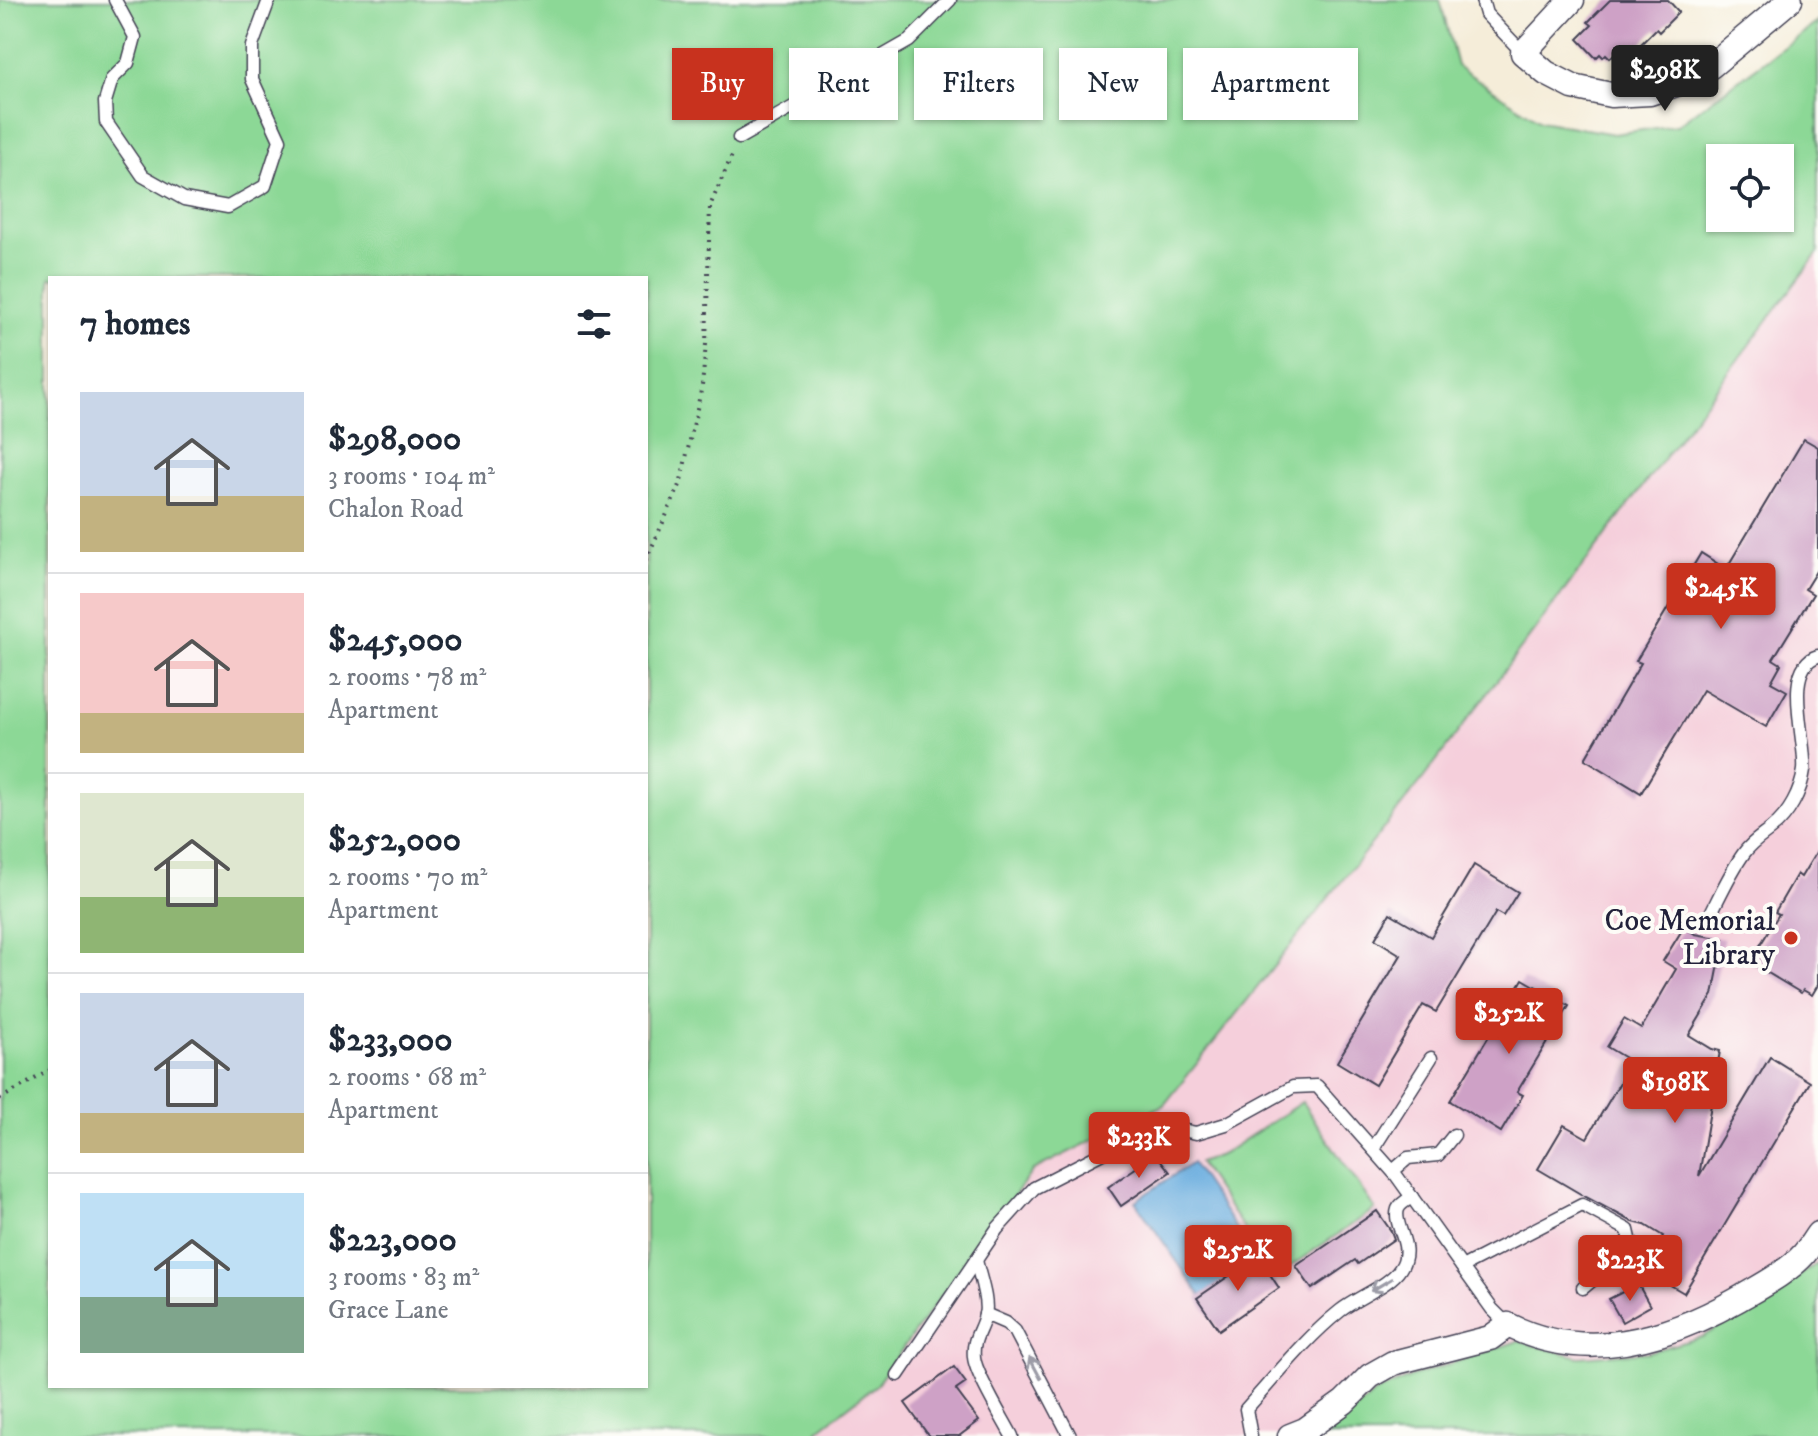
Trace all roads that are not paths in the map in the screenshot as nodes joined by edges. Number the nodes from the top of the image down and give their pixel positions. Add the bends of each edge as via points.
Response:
1 (115, 0) edge
2 (269, 0) edge
3 (950, 0) edge
4 (1482, 0) edge
5 (1572, 0) edge
6 (1790, 0) edge
7 (1523, 53) junction
8 (739, 138) road end
9 (1818, 656) edge
10 (1711, 913) dead end
11 (1431, 1058) dead end
12 (1454, 1135) dead end
13 (1373, 1149) junction
14 (1393, 1171) junction
15 (1412, 1197) junction
16 (1818, 1234) edge
17 (976, 1260) junction
18 (1462, 1267) junction
19 (1583, 1288) dead end
20 (985, 1314) junction
21 (1508, 1325) junction
22 (898, 1375) dead end
23 (1012, 1436) edge
24 (1070, 1436) edge
25 (1251, 1436) edge
26 (1290, 1436) edge

1 - 2 lane via 135,37 128,63 112,79 106,122 143,176 184,199 228,207 265,186 280,140 252,79 252,46
3 - 8 lane via 909,41
4 - 7 lane via 1486,14
5 - 7 street
6 - 7 street via 1711,66 1650,93 1611,95 1573,87
9 - 10 lane via 1799,675 1804,747 1799,791 1773,828 1742,855
11 - 13 lane
12 - 14 lane via 1438,1155 1408,1158
13 - 14 lane
13 - 17 lane via 1317,1086 1293,1087 1211,1129 1196,1133 1151,1128 1034,1188
14 - 15 lane
15 - 18 lane
15 -> 25 lane via 1398,1214 1406,1243 1402,1266 1324,1325 1246,1409
16 - 21 street via 1803,1255 1769,1282 1669,1332 1584,1346 1550,1341
17 - 20 lane
17 - 22 lane
18 - 19 lane via 1582,1205 1628,1230 1631,1243
18 - 21 lane
20 - 23 lane via 976,1334 974,1361
24 -> 20 lane via 1015,1331
21 - 26 street via 1490,1338 1393,1363

